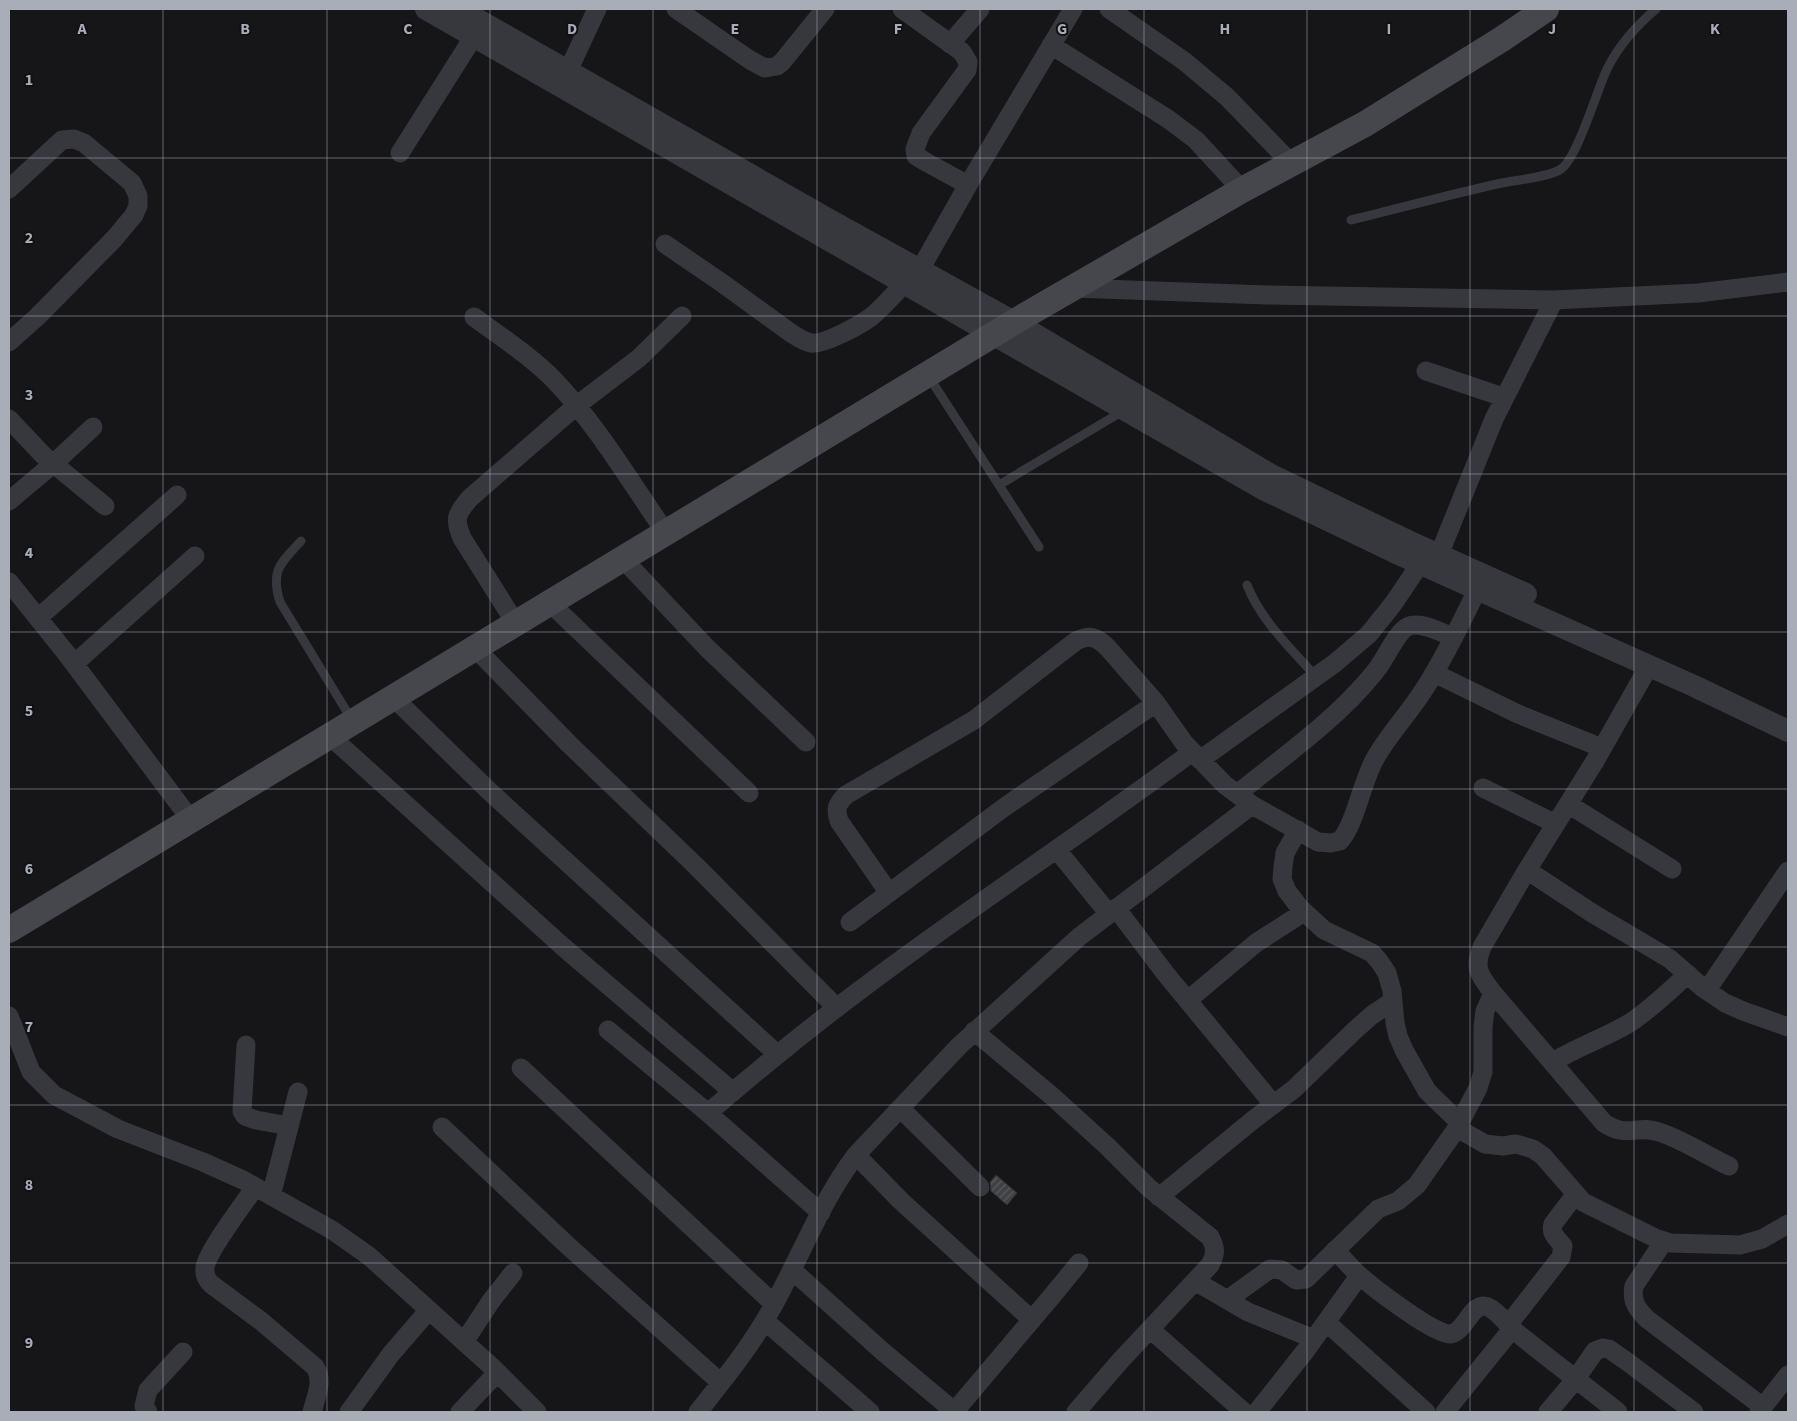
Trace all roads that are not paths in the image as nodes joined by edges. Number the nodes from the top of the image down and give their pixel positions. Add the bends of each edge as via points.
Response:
1 (426, 9) edge
2 (459, 9) edge
3 (597, 9) edge
4 (676, 9) edge
5 (825, 9) edge
6 (902, 9) edge
7 (980, 9) edge
8 (1073, 9) edge
9 (1109, 9) edge
10 (1546, 9) edge
11 (1656, 9) edge
12 (474, 36) junction
13 (950, 44) junction
14 (1051, 45) junction
15 (568, 71) junction
16 (400, 153) dead end
17 (1292, 164) junction
18 (968, 184) junction
19 (9, 189) edge
20 (1242, 190) junction
21 (1351, 220) dead end
22 (665, 244) dead end
23 (911, 281) junction
24 (1788, 282) edge
25 (1074, 288) junction
26 (1554, 300) junction
27 (474, 316) dead end
28 (682, 316) dead end
29 (1004, 329) junction
30 (9, 342) edge
31 (1426, 371) dead end
32 (928, 375) junction
33 (1503, 398) junction
34 (576, 406) junction
35 (1125, 410) junction
36 (9, 419) edge
37 (93, 427) dead end
38 (53, 464) junction
39 (999, 485) junction
40 (177, 495) dead end
41 (9, 501) edge
42 (105, 506) dead end
43 (666, 533) junction
44 (301, 541) dead end
45 (1039, 547) dead end
46 (195, 556) dead end
47 (623, 559) junction
48 (1429, 560) junction
49 (9, 582) edge
50 (1247, 584) dead end
51 (1477, 590) junction
52 (550, 604) junction
53 (38, 618) junction
54 (516, 624) junction
55 (1454, 638) junction
56 (476, 648) junction
57 (74, 664) junction
58 (1649, 666) junction
59 (1434, 673) junction
60 (1316, 677) junction
61 (394, 698) junction
62 (1156, 703) junction
63 (1788, 714) edge
64 (354, 722) junction
65 (1788, 731) edge
66 (330, 736) junction
67 (806, 742) dead end
68 (1602, 748) junction
69 (1196, 756) junction
70 (1483, 788) dead end
71 (749, 793) dead end
72 (1245, 799) junction
73 (1568, 804) junction
74 (191, 820) junction
75 (1556, 824) junction
76 (1298, 830) junction
77 (1057, 850) junction
78 (1672, 869) dead end
79 (1527, 870) junction
80 (1788, 871) edge
81 (889, 893) junction
82 (1112, 911) junction
83 (1304, 912) junction
84 (850, 922) dead end
85 (9, 930) edge
86 (1688, 974) junction
87 (1707, 990) junction
88 (1493, 993) junction
89 (1188, 1000) junction
90 (1393, 1001) junction
91 (836, 1008) junction
92 (9, 1016) edge
93 (1788, 1027) edge
94 (608, 1030) dead end
95 (974, 1031) junction
96 (246, 1045) dead end
97 (777, 1054) junction
98 (1553, 1062) junction
99 (521, 1068) dead end
100 (298, 1092) dead end
101 (733, 1092) junction
102 (1274, 1104) junction
103 (900, 1108) junction
104 (708, 1113) junction
105 (1458, 1125) junction
106 (289, 1126) junction
107 (442, 1127) dead end
108 (856, 1155) junction
109 (1729, 1166) dead end
110 (980, 1187) dead end
111 (263, 1191) junction
112 (1575, 1195) junction
113 (1159, 1197) junction
114 (821, 1213) junction
115 (1788, 1224) edge
116 (1664, 1241) junction
117 (1335, 1250) junction
118 (1079, 1263) dead end
119 (792, 1270) junction
120 (513, 1273) dead end
121 (1359, 1276) junction
122 (1195, 1282) junction
123 (1227, 1300) junction
124 (429, 1310) junction
125 (770, 1312) junction
126 (1032, 1320) junction
127 (1326, 1322) junction
128 (1510, 1327) junction
129 (1150, 1329) junction
130 (1314, 1339) junction
131 (464, 1342) junction
132 (183, 1352) dead end
133 (498, 1373) junction
134 (1788, 1375) edge
135 (1575, 1380) junction
136 (721, 1383) junction
137 (1761, 1410) edge
138 (148, 1412) edge
139 (312, 1412) edge
140 (349, 1412) edge
141 (460, 1412) edge
142 (537, 1412) edge
143 (698, 1412) edge
144 (870, 1412) edge
145 (955, 1412) edge
146 (1076, 1412) edge
147 (1244, 1412) edge
148 (1257, 1412) edge
149 (1426, 1412) edge
150 (1445, 1412) edge
151 (1548, 1412) edge
152 (1618, 1412) edge
153 (1694, 1412) edge

1 - 12 street
2 - 15 street
3 - 15 street
4 - 5 street via 765,68 782,62
6 - 13 street
7 - 13 street
8 - 14 street
9 - 17 street via 1184,60 1227,97
10 - 17 main road via 1365,124
11 - 21 lane via 1625,40 1609,65 1579,140 1561,169
12 - 16 street
12 - 23 street
13 - 18 street via 966,58 966,70 921,134 915,149 916,156
14 - 18 street
14 - 20 street via 1196,140
15 - 23 street
17 - 20 main road
18 - 23 street
19 - 30 street via 62,140 74,139 84,143 132,183 138,196 138,206 114,239
20 - 25 main road
22 - 23 street via 801,340 811,343 833,339 869,319
23 - 29 street
24 - 26 street via 1698,293
25 - 26 street
25 - 29 main road
26 - 33 street
27 - 34 street via 539,366
28 - 34 street via 638,358
29 - 32 main road
29 - 35 street
29 - 48 street
31 - 33 street
32 - 39 lane
32 - 43 main road
33 - 48 street
34 - 43 street
34 - 54 street via 470,498 457,515 462,538
35 - 39 lane
35 - 48 street via 1263,489
36 - 38 street
37 - 38 street
38 - 41 street
38 - 42 street
39 - 45 lane
40 - 53 street
43 - 47 main road
44 - 64 lane via 281,563 275,578 277,595
46 - 57 street
47 - 52 main road
47 - 67 street via 707,648
48 - 51 street
48 - 60 street via 1369,634
48 - 63 street
49 - 53 street
50 - 60 lane via 1264,616
51 - 55 street
51 - 58 street
52 - 54 main road
52 - 71 street
53 - 57 street
54 - 56 main road
55 - 59 street
55 - 72 street via 1420,625 1407,627 1362,689
56 - 61 main road
56 - 91 street
57 - 74 street
58 - 65 street
58 - 68 street
59 - 68 street via 1518,714
59 - 76 street via 1376,757 1340,841 1318,842
60 - 69 street
61 - 64 main road
61 - 97 street via 488,790
62 - 69 street
62 - 81 street via 1049,775
62 - 81 street via 1100,640 1085,637 974,720 846,795 838,803 838,821
64 - 66 main road
66 - 74 main road
66 - 101 street via 554,939
68 - 73 street
69 - 72 street via 1225,785
69 - 77 street
70 - 75 street
72 - 76 street
72 - 82 street
73 - 75 street
73 - 78 street
74 - 85 main road
75 - 79 street
76 - 83 street via 1285,853 1282,879
77 - 82 street
77 - 91 street
79 - 86 street via 1662,954
79 - 88 street via 1478,957 1478,971
80 - 87 street
81 - 84 street
82 - 89 street
82 - 95 street
83 - 89 street via 1256,943
83 - 90 street via 1324,930 1372,953 1387,972
86 - 87 street
86 - 98 street via 1628,1024
87 - 93 street via 1725,1003
88 - 98 street
88 - 105 street via 1485,1011 1483,1072
89 - 102 street
90 - 102 street via 1372,1015
90 - 105 street via 1398,1036 1414,1069 1427,1091
91 - 97 street
92 - 111 street via 31,1072 54,1095 118,1129 203,1162
94 - 104 street
95 - 103 street
95 - 113 street via 1060,1104
96 - 106 street via 242,1110 245,1116
97 - 101 street
98 - 109 street via 1604,1123 1614,1130 1658,1131
99 - 125 street
100 - 106 street
101 - 104 street
102 - 113 street
103 - 108 street
103 - 110 street
104 - 114 street
105 - 112 street via 1484,1144 1516,1144 1533,1149 1543,1156
105 - 117 street via 1417,1185 1398,1201 1378,1209
106 - 111 street
107 - 136 street
108 - 114 street via 841,1174
108 - 126 street
111 - 124 street via 332,1230 369,1256
111 - 139 street via 212,1250 205,1265 206,1279 315,1367 319,1373 319,1385
112 - 116 street via 1597,1210
112 - 128 street via 1552,1229 1563,1246 1562,1256
113 - 122 street via 1214,1244 1215,1256
114 - 119 street
115 - 116 street via 1762,1239 1740,1245
116 - 137 street via 1634,1286 1638,1309
117 - 121 street
117 - 123 street via 1306,1279 1296,1280 1282,1270 1270,1269
118 - 126 street
119 - 125 street
119 - 145 street
120 - 131 street
121 - 127 street
121 - 128 street via 1444,1334 1458,1331 1480,1306 1490,1308
122 - 123 street
122 - 129 street
123 - 130 street
124 - 131 street
124 - 140 street via 391,1354
125 - 136 street
125 - 144 street
126 - 145 street
127 - 130 street
127 - 149 street
128 - 135 street
128 - 150 street
129 - 146 street
129 - 147 street
130 - 148 street
131 - 133 street
132 - 138 street via 148,1390 144,1406
133 - 141 street
133 - 142 street
134 - 137 street
135 - 151 street
135 - 152 street
135 - 153 street via 1595,1351 1609,1349
136 - 143 street

